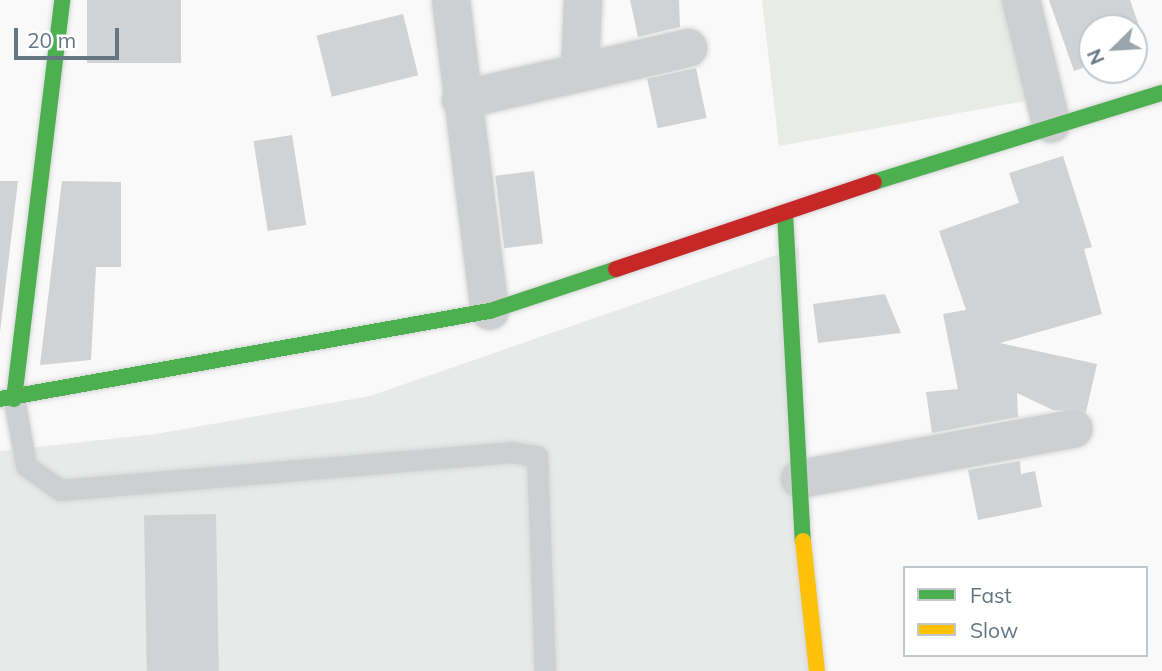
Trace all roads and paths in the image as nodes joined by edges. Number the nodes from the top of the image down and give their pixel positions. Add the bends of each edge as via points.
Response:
1 (62, 0) edge
2 (451, 0) edge
3 (583, 0) edge
4 (1021, 0) edge
5 (688, 48) dead end
6 (580, 69) junction
7 (1162, 93) edge
8 (461, 100) junction
9 (1051, 123) junction
10 (785, 213) junction
11 (490, 311) junction
12 (7, 399) edge
13 (1073, 429) dead end
14 (800, 478) junction
15 (545, 671) edge
16 (817, 671) edge

1 - 12 street
2 - 8 street
3 - 6 street
4 - 9 street
5 - 6 street
6 - 8 street
7 - 9 street
8 - 11 street
9 - 10 street
10 - 11 street
10 - 14 street
11 - 12 street
12 - 15 lane via 26,466 60,490 511,452 537,456
13 - 14 street
14 - 16 street

